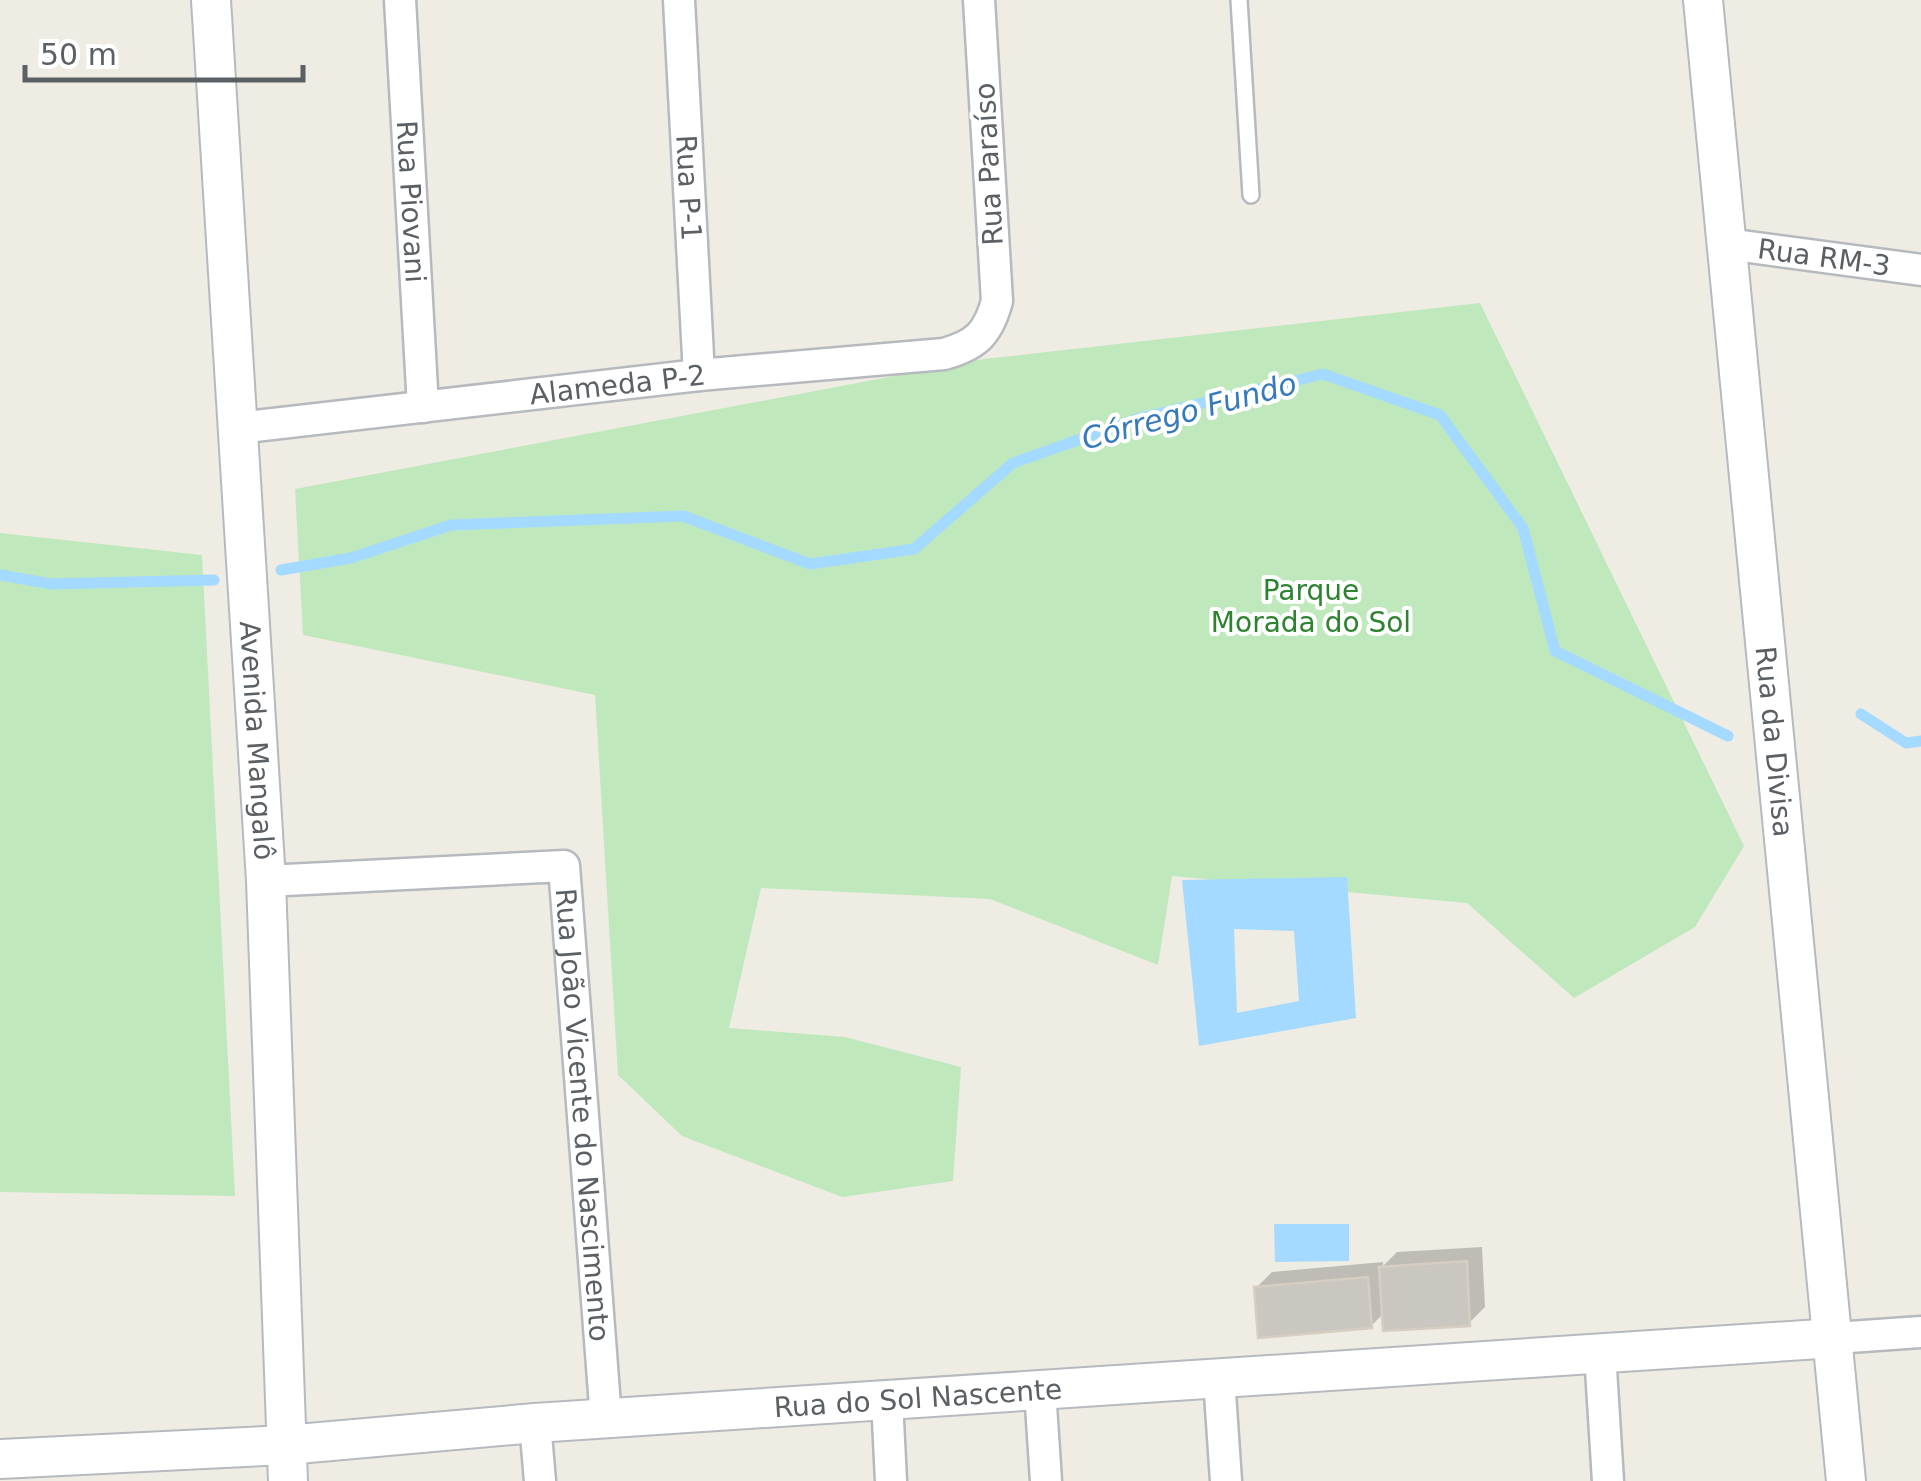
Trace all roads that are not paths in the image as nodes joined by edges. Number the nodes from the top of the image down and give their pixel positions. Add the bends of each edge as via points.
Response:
1 (212, 0) edge
2 (400, 0) edge
3 (680, 0) edge
4 (979, 0) edge
5 (1239, 0) edge
6 (1703, 0) edge
7 (1251, 195) dead end
8 (1727, 244) junction
9 (1921, 270) edge
10 (989, 328) joint
11 (699, 374) junction
12 (423, 406) junction
13 (238, 428) junction
14 (266, 881) junction
15 (1921, 1332) edge
16 (1835, 1338) junction
17 (1600, 1353) junction
18 (1220, 1378) junction
19 (1040, 1390) junction
20 (886, 1400) junction
21 (606, 1418) junction
22 (534, 1423) junction
23 (0, 1459) edge
24 (287, 1463) edge
25 (540, 1481) edge
26 (891, 1481) edge
27 (1046, 1481) edge
28 (1226, 1481) edge
29 (1608, 1481) edge
30 (1846, 1481) edge

1 - 13 street, Avenida Mangalô
2 - 12 street, Rua Piovani
3 - 11 street, Rua P-1
4 - 10 street, Rua Paraíso via 997,301
5 - 7 lane
6 - 8 street, Rua da Divisa
8 - 9 street, Rua RM-3
8 - 16 street, Rua da Divisa
10 - 11 street, Alameda P-2 via 970,346 944,354
11 - 12 street, Alameda P-2
12 - 13 street, Alameda P-2
13 - 14 street, Avenida Mangalô
14 - 21 street, Rua João Vicente do Nascimento via 564,866
14 - 24 street, Avenida Mangalô
15 - 16 street
16 - 17 street, Rua do Sol Nascente
16 - 30 street, Rua da Divisa
17 - 18 street, Rua do Sol Nascente
17 - 29 street
18 - 19 street, Rua do Sol Nascente
18 - 28 street
19 - 20 street, Rua do Sol Nascente
19 - 27 street
20 - 21 street, Rua do Sol Nascente
20 - 26 street
21 - 22 street, Rua do Sol Nascente
22 - 24 street, Rua do Sol Nascente
22 - 25 street
23 - 24 street, Rua do Sol Nascente

